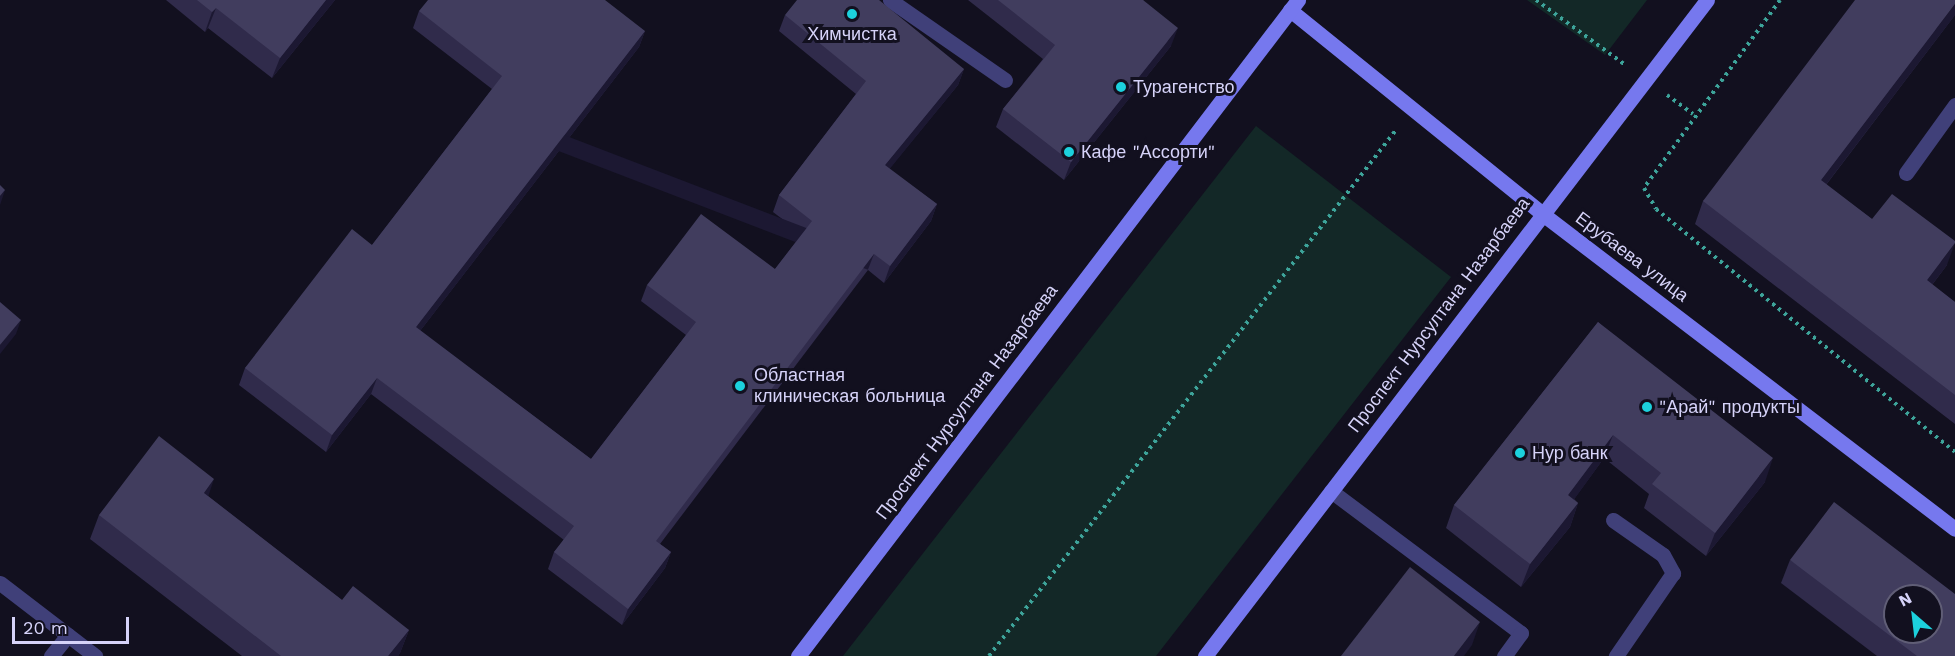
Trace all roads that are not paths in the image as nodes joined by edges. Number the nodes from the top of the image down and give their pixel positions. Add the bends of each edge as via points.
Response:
1 (890, 0) edge
2 (1707, 0) edge
3 (1294, 5) edge
4 (1005, 80) dead end
5 (1955, 105) edge
6 (1906, 173) dead end
7 (1540, 212) junction
8 (1331, 491) junction
9 (1613, 520) dead end
10 (1955, 529) edge
11 (0, 584) edge
12 (68, 635) junction
13 (51, 656) edge
14 (95, 656) edge
15 (798, 656) edge
16 (1205, 656) edge
17 (1504, 656) edge
18 (1616, 656) edge

1 - 4 street
2 - 7 main road, Проспект Нурсултана Назарбаева
3 - 7 main road, Ерубаева улица
3 - 15 main road, Проспект Нурсултана Назарбаева
5 - 6 street
7 - 8 main road, Проспект Нурсултана Назарбаева
7 - 10 main road, Ерубаева улица
8 - 16 main road, Проспект Нурсултана Назарбаева
8 - 17 street via 1521,633
9 - 18 street via 1663,555 1672,573
11 - 12 street
12 - 13 street
12 - 14 street

